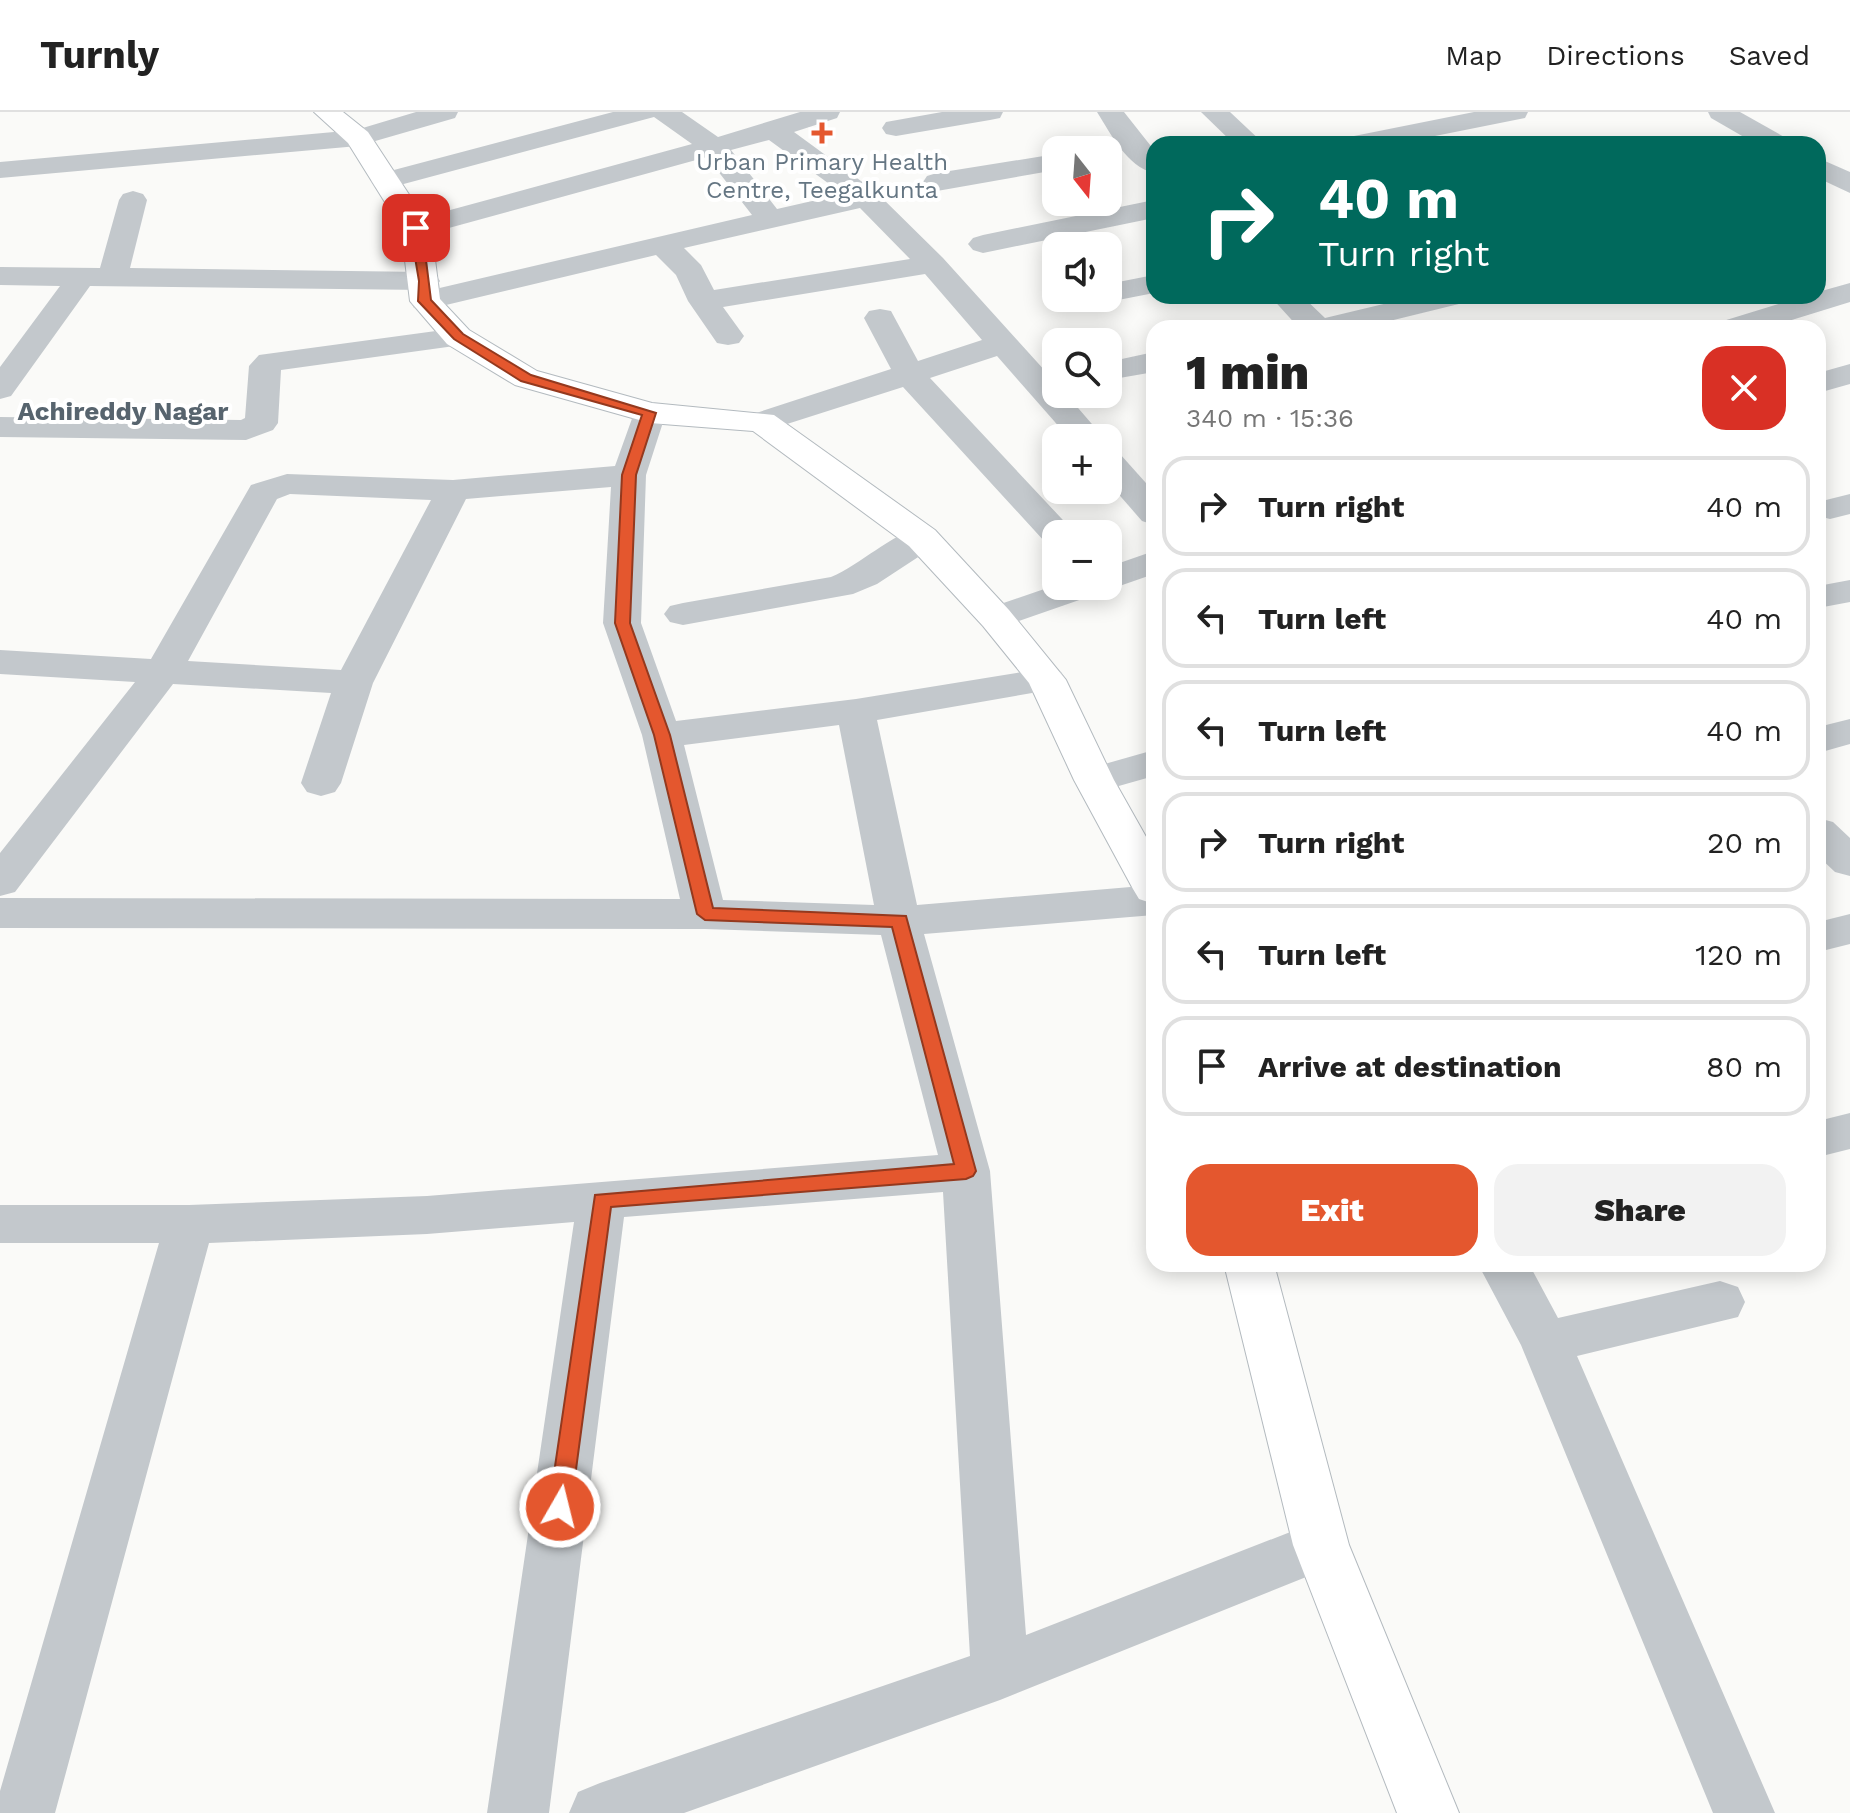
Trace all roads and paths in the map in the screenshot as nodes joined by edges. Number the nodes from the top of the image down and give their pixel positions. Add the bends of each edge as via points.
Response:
1 (327, 112) edge
2 (445, 112) edge
3 (644, 112) edge
4 (664, 112) edge
5 (827, 112) edge
6 (990, 112) edge
7 (1110, 112) edge
8 (1214, 112) edge
9 (1515, 112) edge
10 (1721, 112) edge
11 (1465, 117) edge
12 (896, 128) dead end
13 (773, 130) junction
14 (1241, 136) edge
15 (1387, 136) edge
16 (1761, 136) edge
17 (358, 138) junction
18 (713, 146) junction
19 (1132, 155) edge
20 (1042, 164) edge
21 (0, 170) edge
22 (1826, 170) edge
23 (385, 181) junction
24 (937, 182) dead end
25 (1850, 184) edge
26 (1850, 190) edge
27 (1826, 197) edge
28 (866, 198) junction
29 (133, 200) dead end
30 (1146, 211) edge
31 (770, 219) junction
32 (416, 228) junction
33 (661, 243) junction
34 (983, 244) dead end
35 (932, 264) junction
36 (0, 276) edge
37 (81, 278) junction
38 (113, 278) junction
39 (1146, 286) edge
40 (1122, 290) edge
41 (425, 291) junction
42 (1850, 292) edge
43 (1826, 299) edge
44 (703, 301) junction
45 (1294, 304) edge
46 (1401, 304) edge
47 (1419, 304) edge
48 (1811, 304) edge
49 (880, 318) dead end
50 (1311, 320) edge
51 (1347, 320) edge
52 (1434, 320) edge
53 (1760, 320) edge
54 (728, 336) dead end
55 (458, 337) junction
56 (1001, 344) junction
57 (1146, 364) edge
58 (1122, 368) edge
59 (5, 374) edge
60 (909, 374) junction
61 (1850, 374) edge
62 (1826, 381) edge
63 (650, 413) junction
64 (762, 422) junction
65 (1074, 424) edge
66 (0, 427) edge
67 (629, 475) junction
68 (1122, 477) edge
69 (453, 490) junction
70 (1146, 505) edge
71 (1045, 520) edge
72 (922, 538) junction
73 (1146, 565) edge
74 (1122, 574) edge
75 (1850, 591) edge
76 (1826, 596) edge
77 (1048, 600) edge
78 (683, 614) dead end
79 (996, 618) junction
80 (0, 662) edge
81 (164, 670) junction
82 (1047, 680) junction
83 (354, 683) junction
84 (856, 711) junction
85 (1850, 731) edge
86 (662, 735) junction
87 (1826, 738) edge
88 (1146, 765) edge
89 (1094, 780) junction
90 (321, 783) dead end
91 (1826, 840) edge
92 (1850, 862) edge
93 (1146, 874) edge
94 (0, 882) edge
95 (1146, 901) edge
96 (0, 913) edge
97 (705, 914) junction
98 (899, 921) junction
99 (1850, 929) edge
100 (1826, 935) edge
101 (1850, 1131) edge
102 (1826, 1137) edge
103 (966, 1171) junction
104 (602, 1200) junction
105 (0, 1224) edge
106 (189, 1224) junction
107 (1251, 1272) edge
108 (1507, 1272) edge
109 (1720, 1302) dead end
110 (1545, 1342) junction
111 (1321, 1545) junction
112 (1000, 1673) junction
113 (24, 1813) edge
114 (518, 1813) edge
115 (600, 1813) edge
116 (1428, 1813) edge
117 (1744, 1813) edge

1 - 17 street
2 - 17 street
3 - 23 street
4 - 18 street
5 - 13 street
6 - 12 street
7 - 19 street
8 - 14 street
9 - 11 street
10 - 16 street
11 - 15 street
13 - 18 street
13 - 28 street
17 - 21 street
17 - 23 street
18 - 31 street
18 - 32 street
20 - 24 street
22 - 25 street
23 - 32 street
26 - 27 street
28 - 31 street
28 - 35 street
29 - 38 street
30 - 34 street
31 - 33 street
32 - 41 street
33 - 41 street
33 - 44 street via 690,271
35 - 44 street
35 - 56 street
36 - 37 street
37 - 38 street
37 - 59 street
38 - 41 street
39 - 40 street
41 - 55 street
42 - 43 street
44 - 54 street
45 - 50 street
46 - 51 street
47 - 52 street
48 - 53 street
49 - 60 street
55 - 63 street via 526,378
55 - 66 street via 270,362 265,366 261,423 246,430
56 - 60 street
56 - 65 street
57 - 58 street
60 - 64 street
60 - 71 street
61 - 62 street
63 - 64 street
63 - 67 street
64 - 72 street
67 - 69 street
67 - 86 street via 622,623
68 - 70 street
69 - 81 street via 287,484 263,492
69 - 83 street
72 - 78 street via 840,586
72 - 79 street
73 - 74 street
75 - 76 street
77 - 79 street
79 - 82 street
80 - 81 street
81 - 83 street
81 - 94 street
82 - 84 street
82 - 89 street
83 - 90 street
84 - 86 street
84 - 98 street
85 - 87 street
86 - 97 street
88 - 89 street
89 - 93 street
91 - 92 street
95 - 98 street
96 - 97 street
97 - 98 street
98 - 103 street
99 - 100 street
101 - 102 street
103 - 104 street
103 - 112 street
104 - 106 street via 427,1215
104 - 114 street
105 - 106 street
106 - 113 street
107 - 111 street
108 - 110 street
109 - 110 street
110 - 117 street
111 - 112 street
111 - 116 street
112 - 115 street

